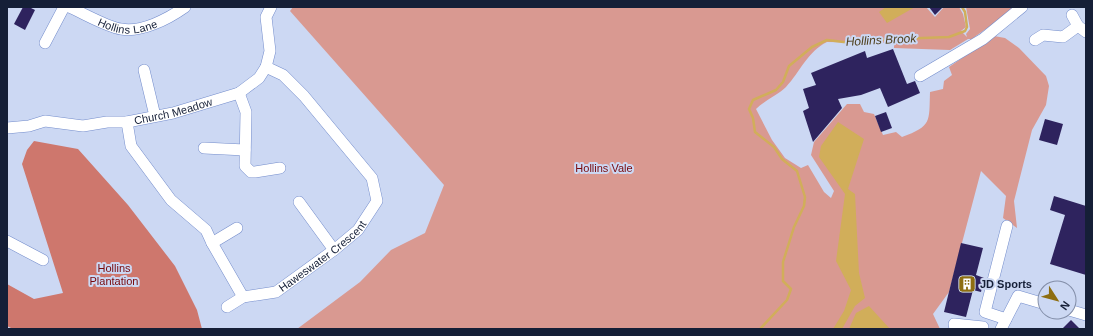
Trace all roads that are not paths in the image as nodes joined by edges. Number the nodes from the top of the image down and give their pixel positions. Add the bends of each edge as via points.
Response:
1 (64, 7) edge
2 (69, 7) edge
3 (185, 7) edge
4 (271, 7) edge
5 (1022, 7) edge
6 (1072, 15) dead end
7 (1082, 29) edge
8 (1035, 40) dead end
9 (45, 43) dead end
10 (266, 67) junction
11 (144, 70) dead end
12 (920, 76) dead end
13 (239, 92) junction
14 (155, 116) junction
15 (127, 122) junction
16 (7, 128) edge
17 (204, 148) dead end
18 (245, 150) junction
19 (280, 168) dead end
20 (299, 202) dead end
21 (1007, 226) dead end
22 (237, 228) dead end
23 (7, 241) edge
24 (212, 243) junction
25 (334, 250) junction
26 (43, 260) dead end
27 (243, 297) junction
28 (1037, 302) edge
29 (228, 307) dead end
30 (985, 312) junction
31 (1003, 324) edge
32 (983, 328) edge
33 (955, 329) edge

1 - 9 street
2 - 3 street, Hollins Lane via 120,29 138,30
4 - 10 street, Church Meadow via 266,18 270,51
5 - 12 street via 983,39
6 - 7 street
7 - 8 street via 1063,37 1043,35
10 - 13 street, Church Meadow via 259,78
10 - 25 street, Haweswater Crescent via 283,75 304,96 372,178 377,201 358,230
11 - 14 street
13 - 14 street, Church Meadow via 173,113
13 - 18 street via 246,112
14 - 15 street, Church Meadow
15 - 16 street, Church Meadow via 83,126 45,121 29,126
15 - 24 street via 131,146 171,200 206,230
17 - 18 street
18 - 19 street via 245,166 251,172
20 - 25 street
21 - 30 street
22 - 24 street
23 - 26 street
24 - 27 street
25 - 27 street, Haweswater Crescent via 276,292
27 - 29 street
28 - 31 street via 1018,296
30 - 31 street
30 - 32 street
32 - 33 street via 954,324

